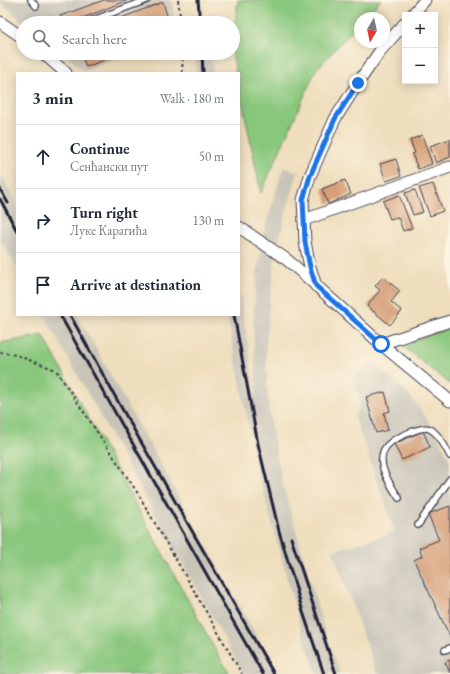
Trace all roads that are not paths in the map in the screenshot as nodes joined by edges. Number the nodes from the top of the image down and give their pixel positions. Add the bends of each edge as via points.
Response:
1 (31, 0) edge
2 (147, 0) edge
3 (425, 0) edge
4 (36, 6) dead end
5 (415, 12) edge
6 (104, 16) edge
7 (0, 22) edge
8 (402, 26) edge
9 (16, 33) edge
10 (52, 60) edge
11 (65, 72) edge
12 (450, 167) edge
13 (304, 220) junction
14 (240, 228) edge
15 (316, 286) junction
16 (450, 321) edge
17 (381, 344) junction
18 (450, 401) edge
19 (450, 456) edge
20 (450, 479) edge
21 (399, 498) dead end
22 (418, 525) dead end

1 - 4 lane
2 - 6 lane
3 - 5 street
7 - 9 street
8 - 13 street via 380,51 335,119 310,176 303,200
10 - 11 street
12 - 13 street
13 - 15 street via 305,242
14 - 15 street via 286,259
15 - 17 street
16 - 17 street
17 - 18 street
19 - 21 lane via 430,429 416,429 390,442 382,454 383,469
20 - 22 lane

